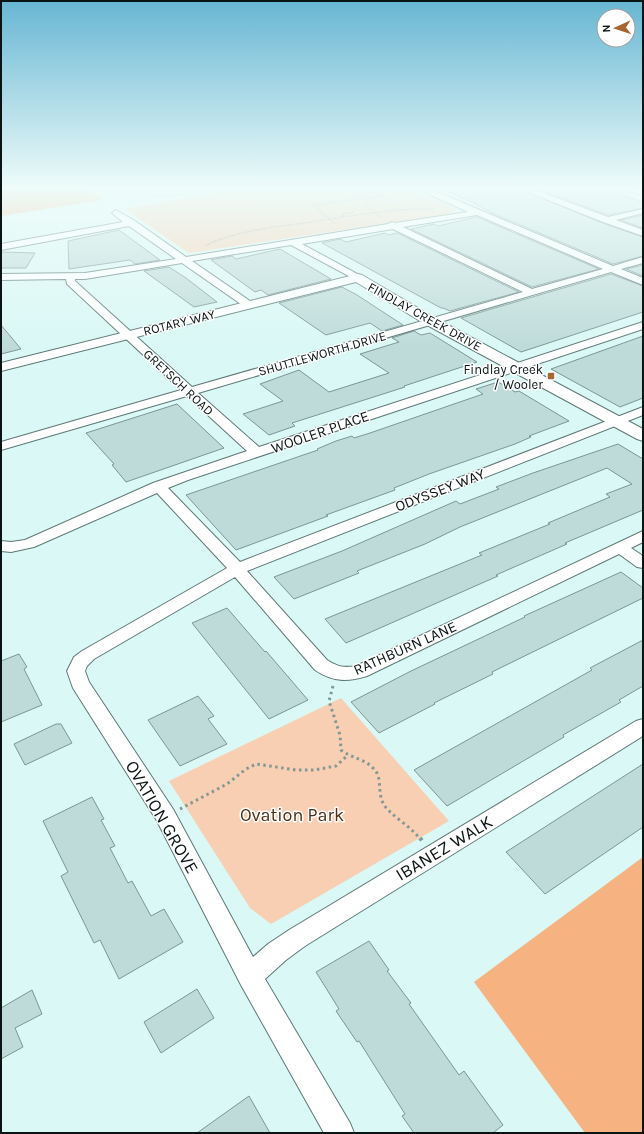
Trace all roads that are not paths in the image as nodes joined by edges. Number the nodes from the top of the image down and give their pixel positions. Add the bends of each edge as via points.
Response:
1 (29, 242) edge
2 (161, 242) edge
3 (292, 242) joint
4 (429, 242) edge
5 (546, 242) edge
6 (1, 247) edge
7 (186, 258) junction
8 (643, 260) edge
9 (611, 269) junction
10 (1, 277) edge
11 (71, 277) junction
12 (358, 278) junction
13 (643, 282) edge
14 (531, 292) junction
15 (249, 305) junction
16 (430, 321) junction
17 (643, 325) edge
18 (129, 335) junction
19 (1, 367) edge
20 (516, 367) junction
21 (189, 391) junction
22 (643, 411) edge
23 (617, 422) junction
24 (643, 436) edge
25 (1, 446) edge
26 (257, 453) junction
27 (158, 486) junction
28 (643, 536) edge
29 (1, 546) edge
30 (620, 547) junction
31 (643, 563) edge
32 (237, 570) junction
33 (643, 726) edge
34 (250, 976) junction
35 (340, 1133) edge

1 - 6 street
2 - 7 street
3 - 7 street
3 - 12 street, FINDLAY CREEK DRIVE
4 - 14 street
5 - 9 street
7 - 11 street
7 - 15 street
8 - 9 street, SHUTTLEWORTH DRIVE
9 - 13 street
9 - 14 street, SHUTTLEWORTH DRIVE
10 - 11 street
11 - 18 street, GRETSCH ROAD via 70,282
12 - 15 street, ROTARY WAY
12 - 16 street, FINDLAY CREEK DRIVE
14 - 16 street, SHUTTLEWORTH DRIVE
15 - 18 street, ROTARY WAY
16 - 20 street, FINDLAY CREEK DRIVE
16 - 21 street, SHUTTLEWORTH DRIVE
17 - 20 street, WOOLER PLACE
18 - 19 street, ROTARY WAY
18 - 21 street, GRETSCH ROAD
20 - 23 street, FINDLAY CREEK DRIVE
20 - 26 street, WOOLER PLACE
21 - 25 street, SHUTTLEWORTH DRIVE
21 - 26 street, GRETSCH ROAD
22 - 23 street, ODYSSEY WAY
23 - 24 street, FINDLAY CREEK DRIVE
23 - 32 street, ODYSSEY WAY
26 - 27 street, WOOLER PLACE
27 - 29 street, WOOLER PLACE via 29,544
27 - 32 street, RATHBURN LANE
28 - 30 street, RATHBURN LANE
30 - 31 street
30 - 32 street, RATHBURN LANE via 361,671 344,675 333,674 321,665
32 - 34 street, OVATION GROVE via 111,641 80,662 76,671 80,683 165,815
33 - 34 street, IBANEZ WALK via 297,938
34 - 35 street, OVATION GROVE

